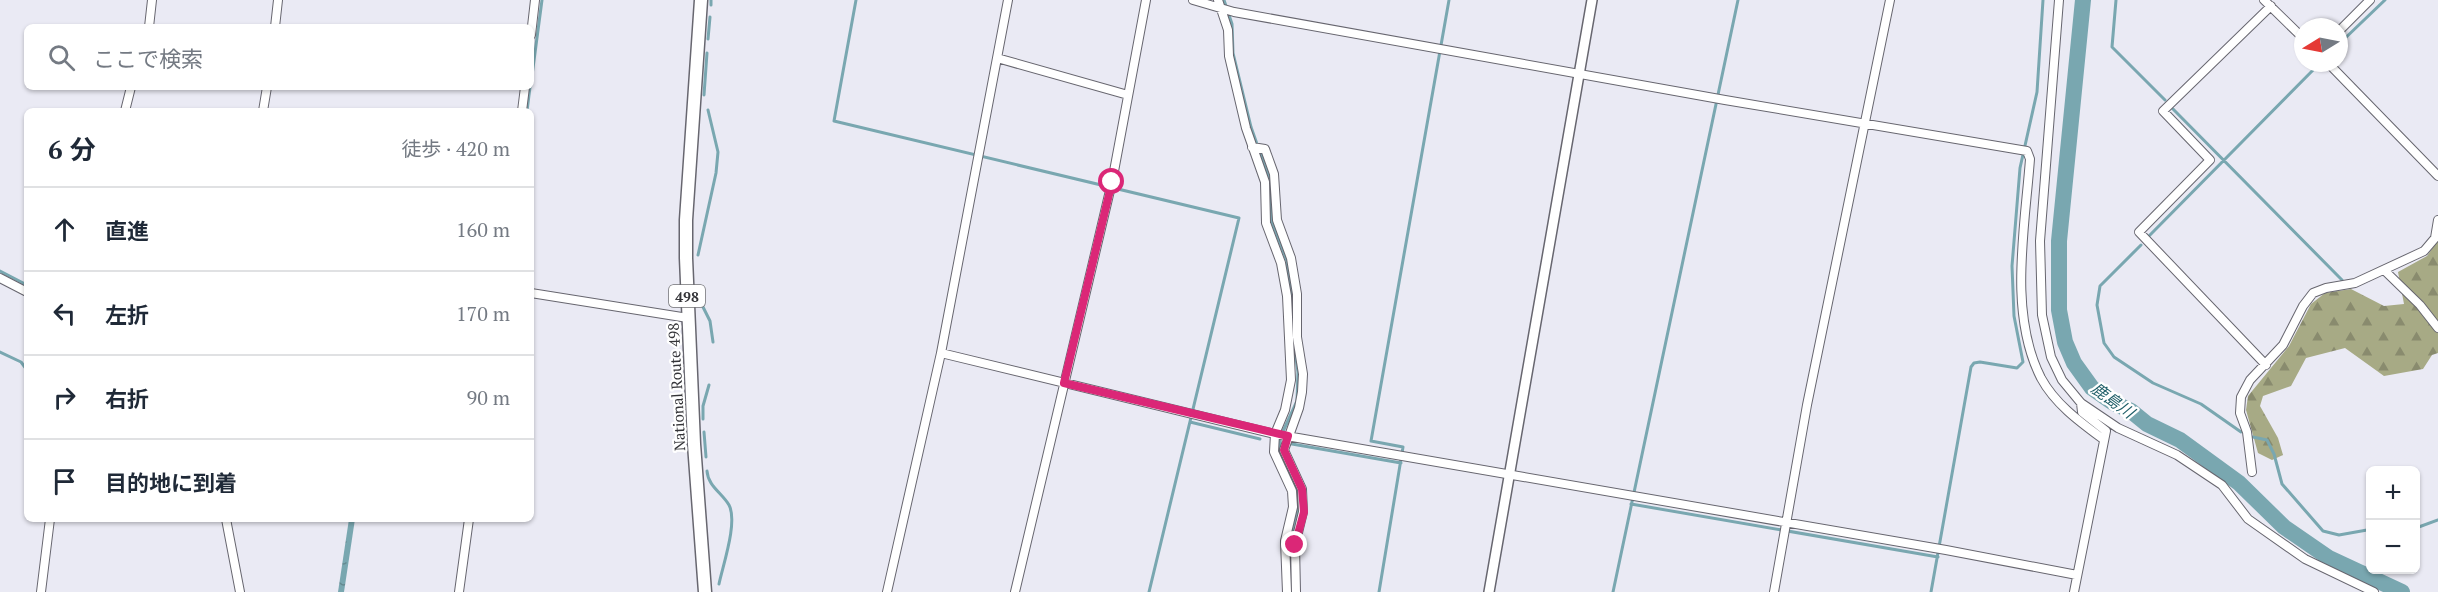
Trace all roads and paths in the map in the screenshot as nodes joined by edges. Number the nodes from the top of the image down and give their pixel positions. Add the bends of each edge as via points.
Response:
1 (152, 0) edge
2 (278, 0) edge
3 (535, 0) edge
4 (701, 0) edge
5 (1008, 0) edge
6 (1146, 0) edge
7 (1193, 0) edge
8 (1593, 0) edge
9 (1890, 0) edge
10 (2059, 0) edge
11 (2264, 0) edge
12 (2370, 0) edge
13 (1219, 4) edge
14 (2271, 6) junction
15 (2348, 22) edge
16 (149, 24) edge
17 (274, 24) edge
18 (532, 24) edge
19 (2294, 29) edge
20 (997, 58) junction
21 (2337, 72) edge
22 (1581, 73) junction
23 (130, 90) edge
24 (266, 90) edge
25 (525, 90) edge
26 (1128, 95) junction
27 (126, 108) edge
28 (264, 108) edge
29 (522, 108) edge
30 (1865, 124) junction
31 (1252, 147) junction
32 (2438, 176) edge
33 (2438, 220) edge
34 (2384, 270) junction
35 (0, 278) edge
36 (24, 290) edge
37 (534, 293) edge
38 (688, 318) junction
39 (2438, 328) edge
40 (941, 353) junction
41 (2266, 364) junction
42 (1064, 383) junction
43 (2081, 403) junction
44 (1275, 434) junction
45 (1288, 436) junction
46 (2103, 439) junction
47 (2252, 472) dead end
48 (1510, 474) junction
49 (50, 522) edge
50 (227, 522) edge
51 (469, 522) edge
52 (1786, 524) junction
53 (2077, 575) junction
54 (42, 591) edge
55 (240, 592) edge
56 (459, 592) edge
57 (705, 592) edge
58 (887, 592) edge
59 (1015, 592) edge
60 (1287, 592) edge
61 (1296, 592) edge
62 (1489, 592) edge
63 (1774, 592) edge
64 (2074, 592) edge
65 (2374, 592) edge

1 - 16 street
2 - 17 street
3 - 18 street
4 - 38 highway, National Route 498 / 498 via 686,220
5 - 20 street
6 - 26 street
7 - 13 street
8 - 22 street
9 - 30 street
10 - 43 street via 2040,241 2042,315 2051,357 2062,380
11 - 14 street
12 - 15 street
13 - 22 street via 1234,12
13 - 31 street
14 - 19 street
14 - 41 street via 2163,111 2210,160 2139,232
20 - 26 street
20 - 40 street
21 - 32 street
22 - 30 street
22 - 48 street
23 - 27 street
24 - 28 street
25 - 29 street
26 - 42 street via 1110,193
30 - 46 street via 2027,151 2030,159 2022,279 2031,354 2042,379 2069,414
30 - 52 street
31 - 44 street via 1265,182 1266,223 1281,263 1287,296 1291,380
31 - 45 street via 1265,149 1274,174 1277,220 1291,258 1297,294 1302,392
33 - 34 street via 2435,238 2424,251
34 - 39 street
34 - 41 street via 2355,283 2313,293 2283,345
35 - 36 street
37 - 38 street
38 - 57 highway, National Route 498 / 498
40 - 42 street
40 - 58 street
41 - 47 street via 2250,380 2241,397 2240,413 2247,432
42 - 44 street
42 - 59 street
43 - 46 street via 2082,412 2106,431
43 - 65 street via 2118,428 2177,455 2222,485 2248,519 2305,559
44 - 45 street
44 - 60 street via 1274,452 1292,490 1293,507 1285,541
45 - 48 street
45 - 61 street via 1284,450 1302,489 1304,512 1295,545
46 - 53 street
48 - 52 street
48 - 62 street
49 - 54 street
50 - 55 street
51 - 56 street
52 - 53 street
52 - 63 street
53 - 64 street

